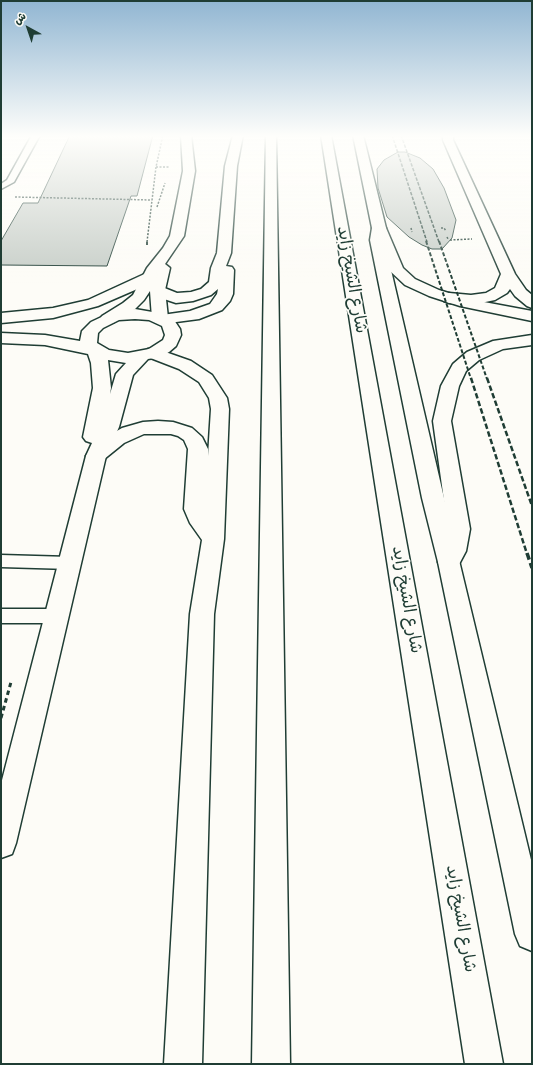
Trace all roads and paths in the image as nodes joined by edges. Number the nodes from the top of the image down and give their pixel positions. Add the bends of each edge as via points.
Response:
1 (154, 185) edge
2 (164, 185) edge
3 (187, 185) edge
4 (229, 185) edge
5 (270, 185) edge
6 (334, 185) edge
7 (369, 185) edge
8 (468, 185) edge
9 (9, 197) dead end
10 (153, 200) junction
11 (157, 208) dead end
12 (378, 228) junction
13 (411, 228) dead end
14 (441, 228) dead end
15 (446, 231) dead end
16 (412, 232) dead end
17 (146, 252) dead end
18 (224, 253) junction
19 (163, 257) junction
20 (508, 274) junction
21 (151, 275) junction
22 (158, 290) junction
23 (449, 298) junction
24 (532, 303) edge
25 (532, 316) edge
26 (1, 318) edge
27 (160, 318) junction
28 (107, 320) junction
29 (1, 338) edge
30 (532, 340) edge
31 (95, 351) junction
32 (147, 355) junction
33 (96, 456) junction
34 (213, 539) junction
35 (1, 561) edge
36 (449, 562) junction
37 (70, 563) junction
38 (1, 616) edge
39 (57, 616) junction
40 (13, 674) dead end
41 (1, 718) edge
42 (1, 843) edge
43 (532, 934) edge
44 (183, 1064) edge
45 (271, 1064) edge
46 (484, 1064) edge

1 - 10 path
2 - 11 path
3 - 19 main road via 180,229
4 - 18 main road
5 - 45 main road
6 - 46 main road, شارع الشيخ زايد
7 - 12 main road
8 - 20 main road
9 - 10 path
10 - 17 path
12 - 23 main road via 392,264 402,276 420,287
12 - 36 main road via 377,240
13 - 16 path
14 - 15 path
18 - 22 main road via 216,283 206,292 176,298
18 - 27 main road via 227,269 222,301 211,310 193,316
19 - 21 main road
19 - 22 main road
20 - 23 main road via 502,290 490,297 471,300
20 - 24 main road via 520,293
21 - 26 main road via 111,297 87,305 46,314
21 - 28 main road via 135,302
22 - 27 main road
23 - 25 main road
26 - 28 main road via 48,323
27 - 28 main road via 135,314
27 - 32 main road via 172,329 173,336 163,348
28 - 31 main road via 90,331 89,344
29 - 31 main road via 45,340
30 - 36 main road via 499,345 473,356 459,368 448,392 442,421 459,529 455,551
31 - 32 main road via 116,358
31 - 33 main road via 101,369 102,388 94,429
32 - 33 main road via 125,374 109,427
32 - 34 main road via 196,372 206,379 218,398 220,409
33 - 34 main road via 117,439 143,428 173,428 185,432 192,437 198,449 195,508 201,523
33 - 37 main road
34 - 44 main road via 202,614
35 - 37 lane
36 - 43 main road
37 - 39 main road
38 - 39 lane
39 - 42 main road
40 - 41 path

